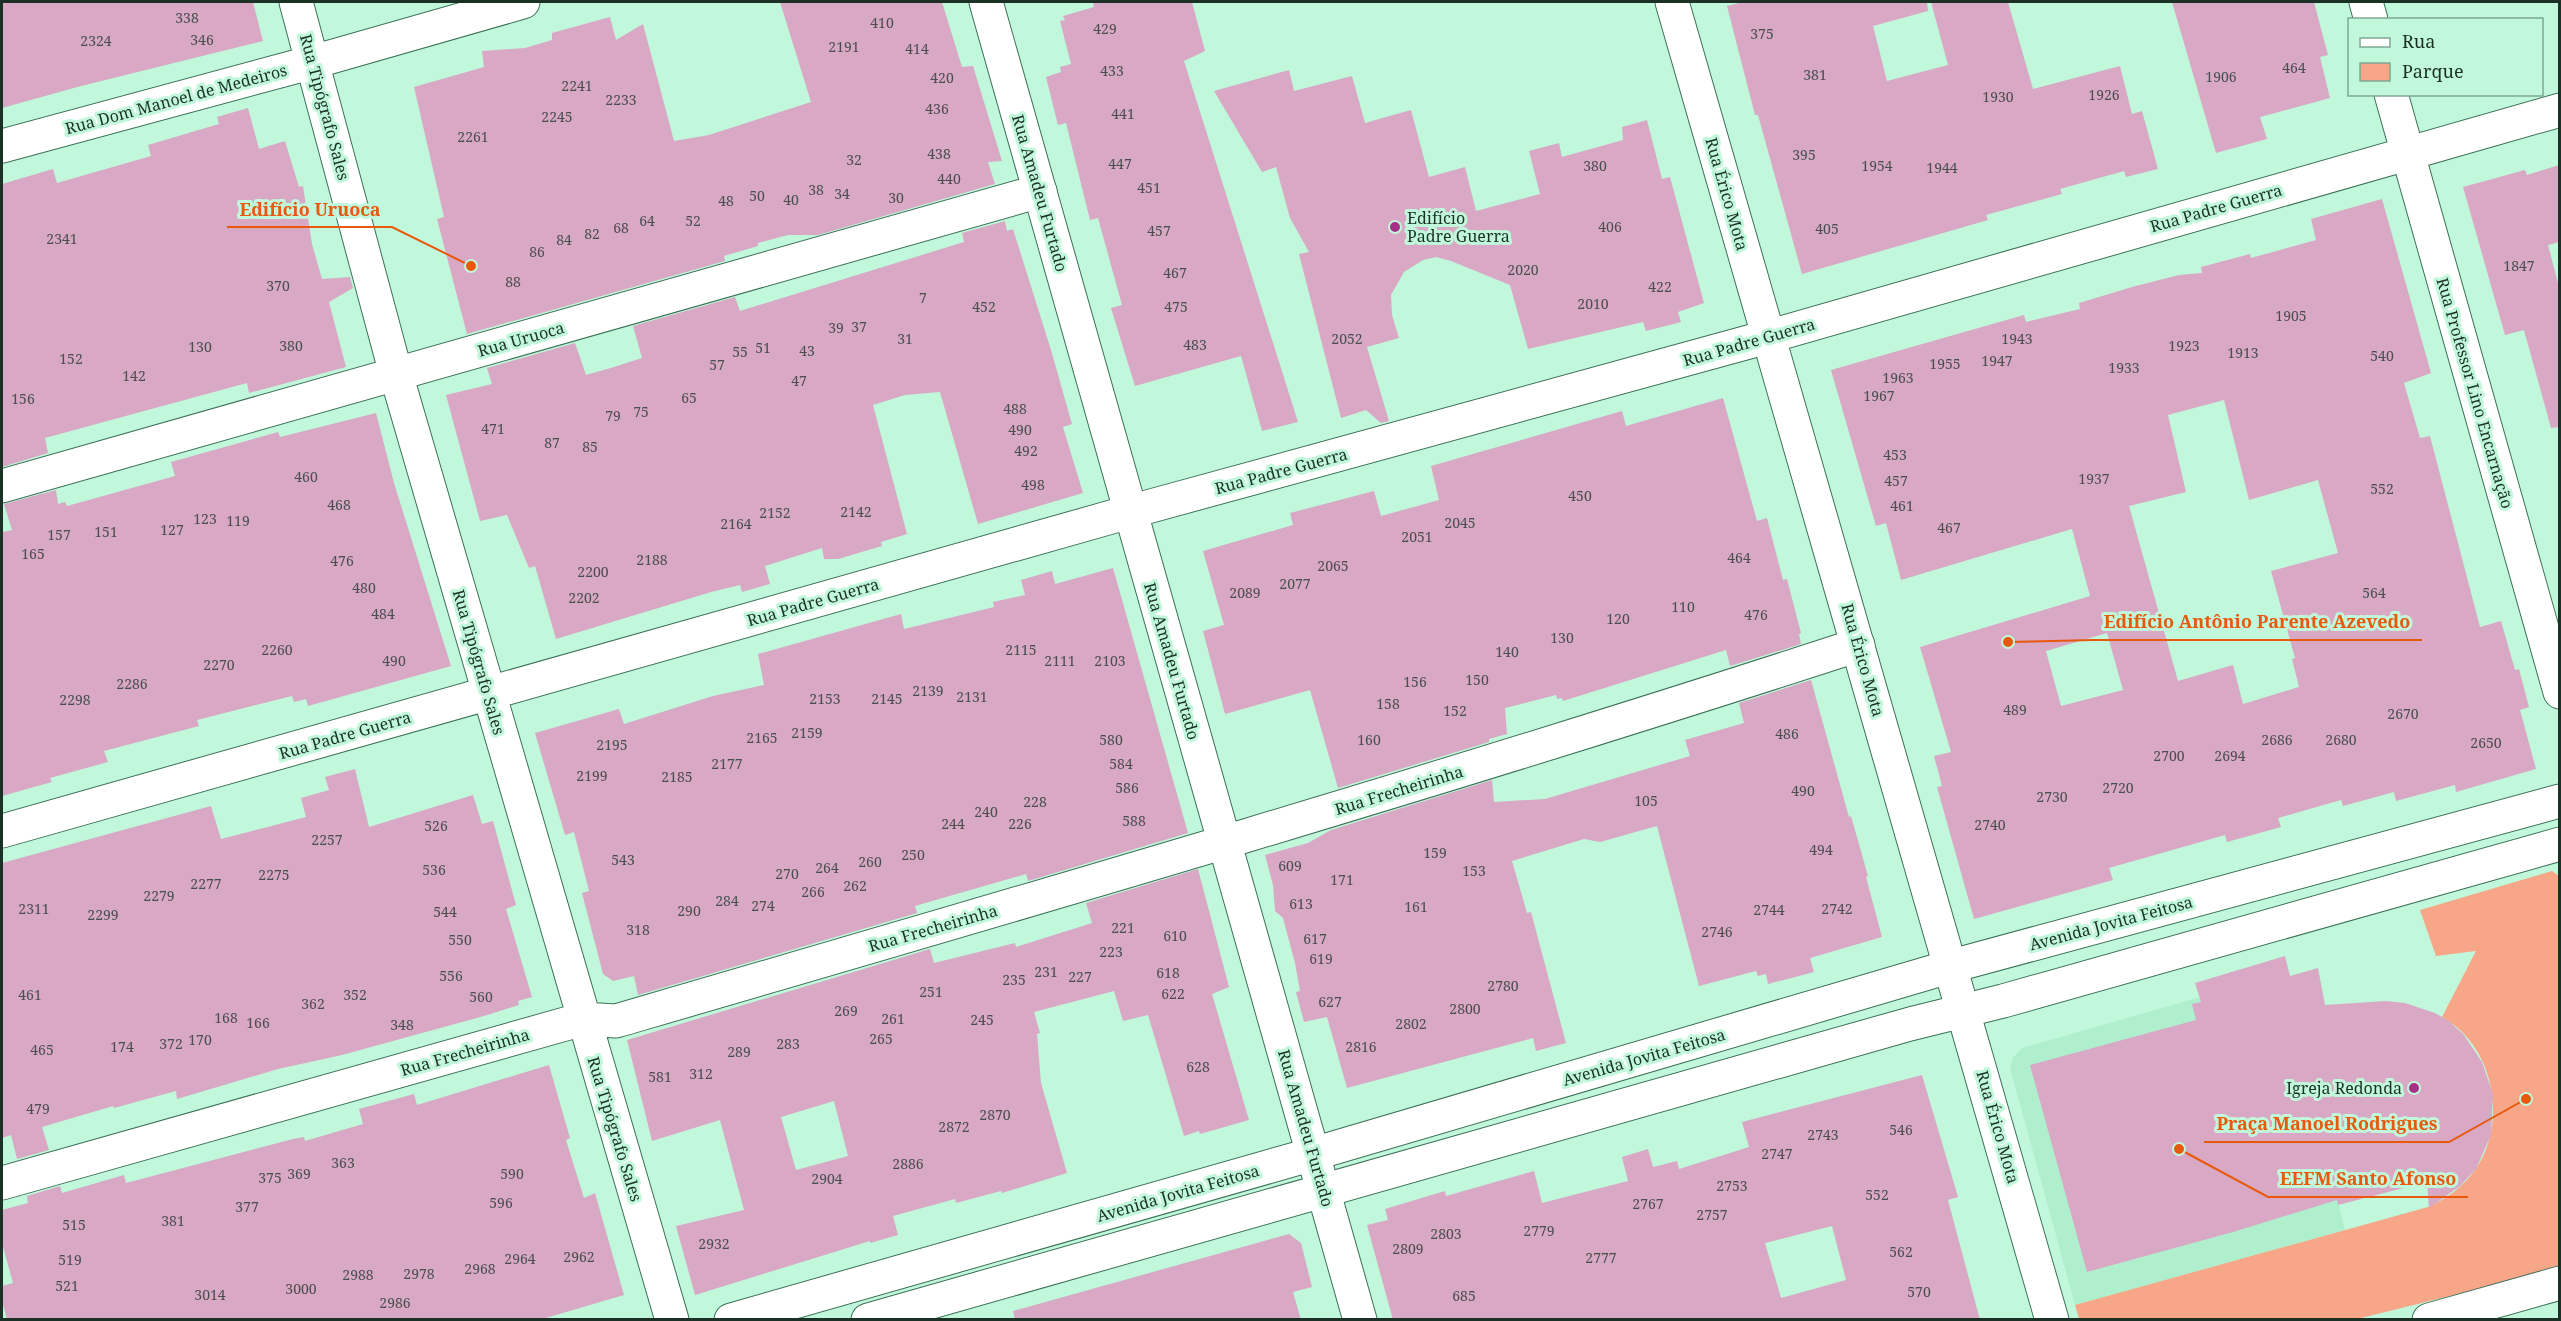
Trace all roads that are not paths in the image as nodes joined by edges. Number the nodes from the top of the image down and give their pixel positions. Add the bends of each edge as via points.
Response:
1 (296, 2) edge
2 (523, 2) edge
3 (986, 2) edge
4 (1672, 2) edge
5 (2366, 2) edge
6 (2370, 18) edge
7 (313, 62) junction
8 (2392, 96) edge
9 (2559, 110) edge
10 (2, 146) edge
11 (2406, 153) junction
12 (1040, 191) junction
13 (1767, 337) junction
14 (396, 374) junction
15 (2, 486) edge
16 (1129, 512) junction
17 (1858, 645) junction
18 (2559, 692) edge
19 (488, 694) junction
20 (2559, 801) edge
21 (2, 831) edge
22 (1226, 842) junction
23 (2559, 844) edge
24 (1952, 966) junction
25 (1964, 1011) junction
26 (583, 1020) junction
27 (1313, 1154) junction
28 (2, 1183) edge
29 (1323, 1191) junction
30 (2559, 1283) edge
31 (672, 1320) edge
32 (731, 1320) edge
33 (868, 1320) edge
34 (1360, 1320) edge
35 (2052, 1320) edge
36 (2429, 1320) edge

1 - 7 street, Rua Tipógrafo Sales
2 - 7 street, Rua Dom Manoel de Medeiros
3 - 12 street, Rua Amadeu Furtado
4 - 13 street, Rua Érico Mota
5 - 6 street
7 - 10 street, Rua Dom Manoel de Medeiros
7 - 14 street, Rua Tipógrafo Sales
8 - 11 street, Rua Professor Lino Encarnação
9 - 11 street, Rua Padre Guerra
11 - 13 street, Rua Padre Guerra
11 - 18 street, Rua Professor Lino Encarnação
12 - 14 street, Rua Uruoca
12 - 16 street, Rua Amadeu Furtado
13 - 16 street, Rua Padre Guerra
13 - 17 street, Rua Érico Mota
14 - 15 street, Rua Uruoca
14 - 19 street, Rua Tipógrafo Sales
16 - 19 street, Rua Padre Guerra
16 - 22 street, Rua Amadeu Furtado
17 - 22 street, Rua Frecheirinha via 1605,728
17 - 24 street, Rua Érico Mota
19 - 21 street, Rua Padre Guerra
19 - 26 street, Rua Tipógrafo Sales
20 - 24 street, Avenida Jovita Feitosa
22 - 26 street, Rua Frecheirinha via 616,1021
22 - 27 street, Rua Amadeu Furtado
23 - 25 street
24 - 25 street, Rua Érico Mota
24 - 27 street, Avenida Jovita Feitosa
25 - 29 street
25 - 35 street, Rua Érico Mota
26 - 28 street, Rua Frecheirinha
26 - 31 street, Rua Tipógrafo Sales
27 - 29 street, Rua Amadeu Furtado
27 - 32 street, Avenida Jovita Feitosa
29 - 33 street
29 - 34 street, Rua Amadeu Furtado
30 - 36 street

